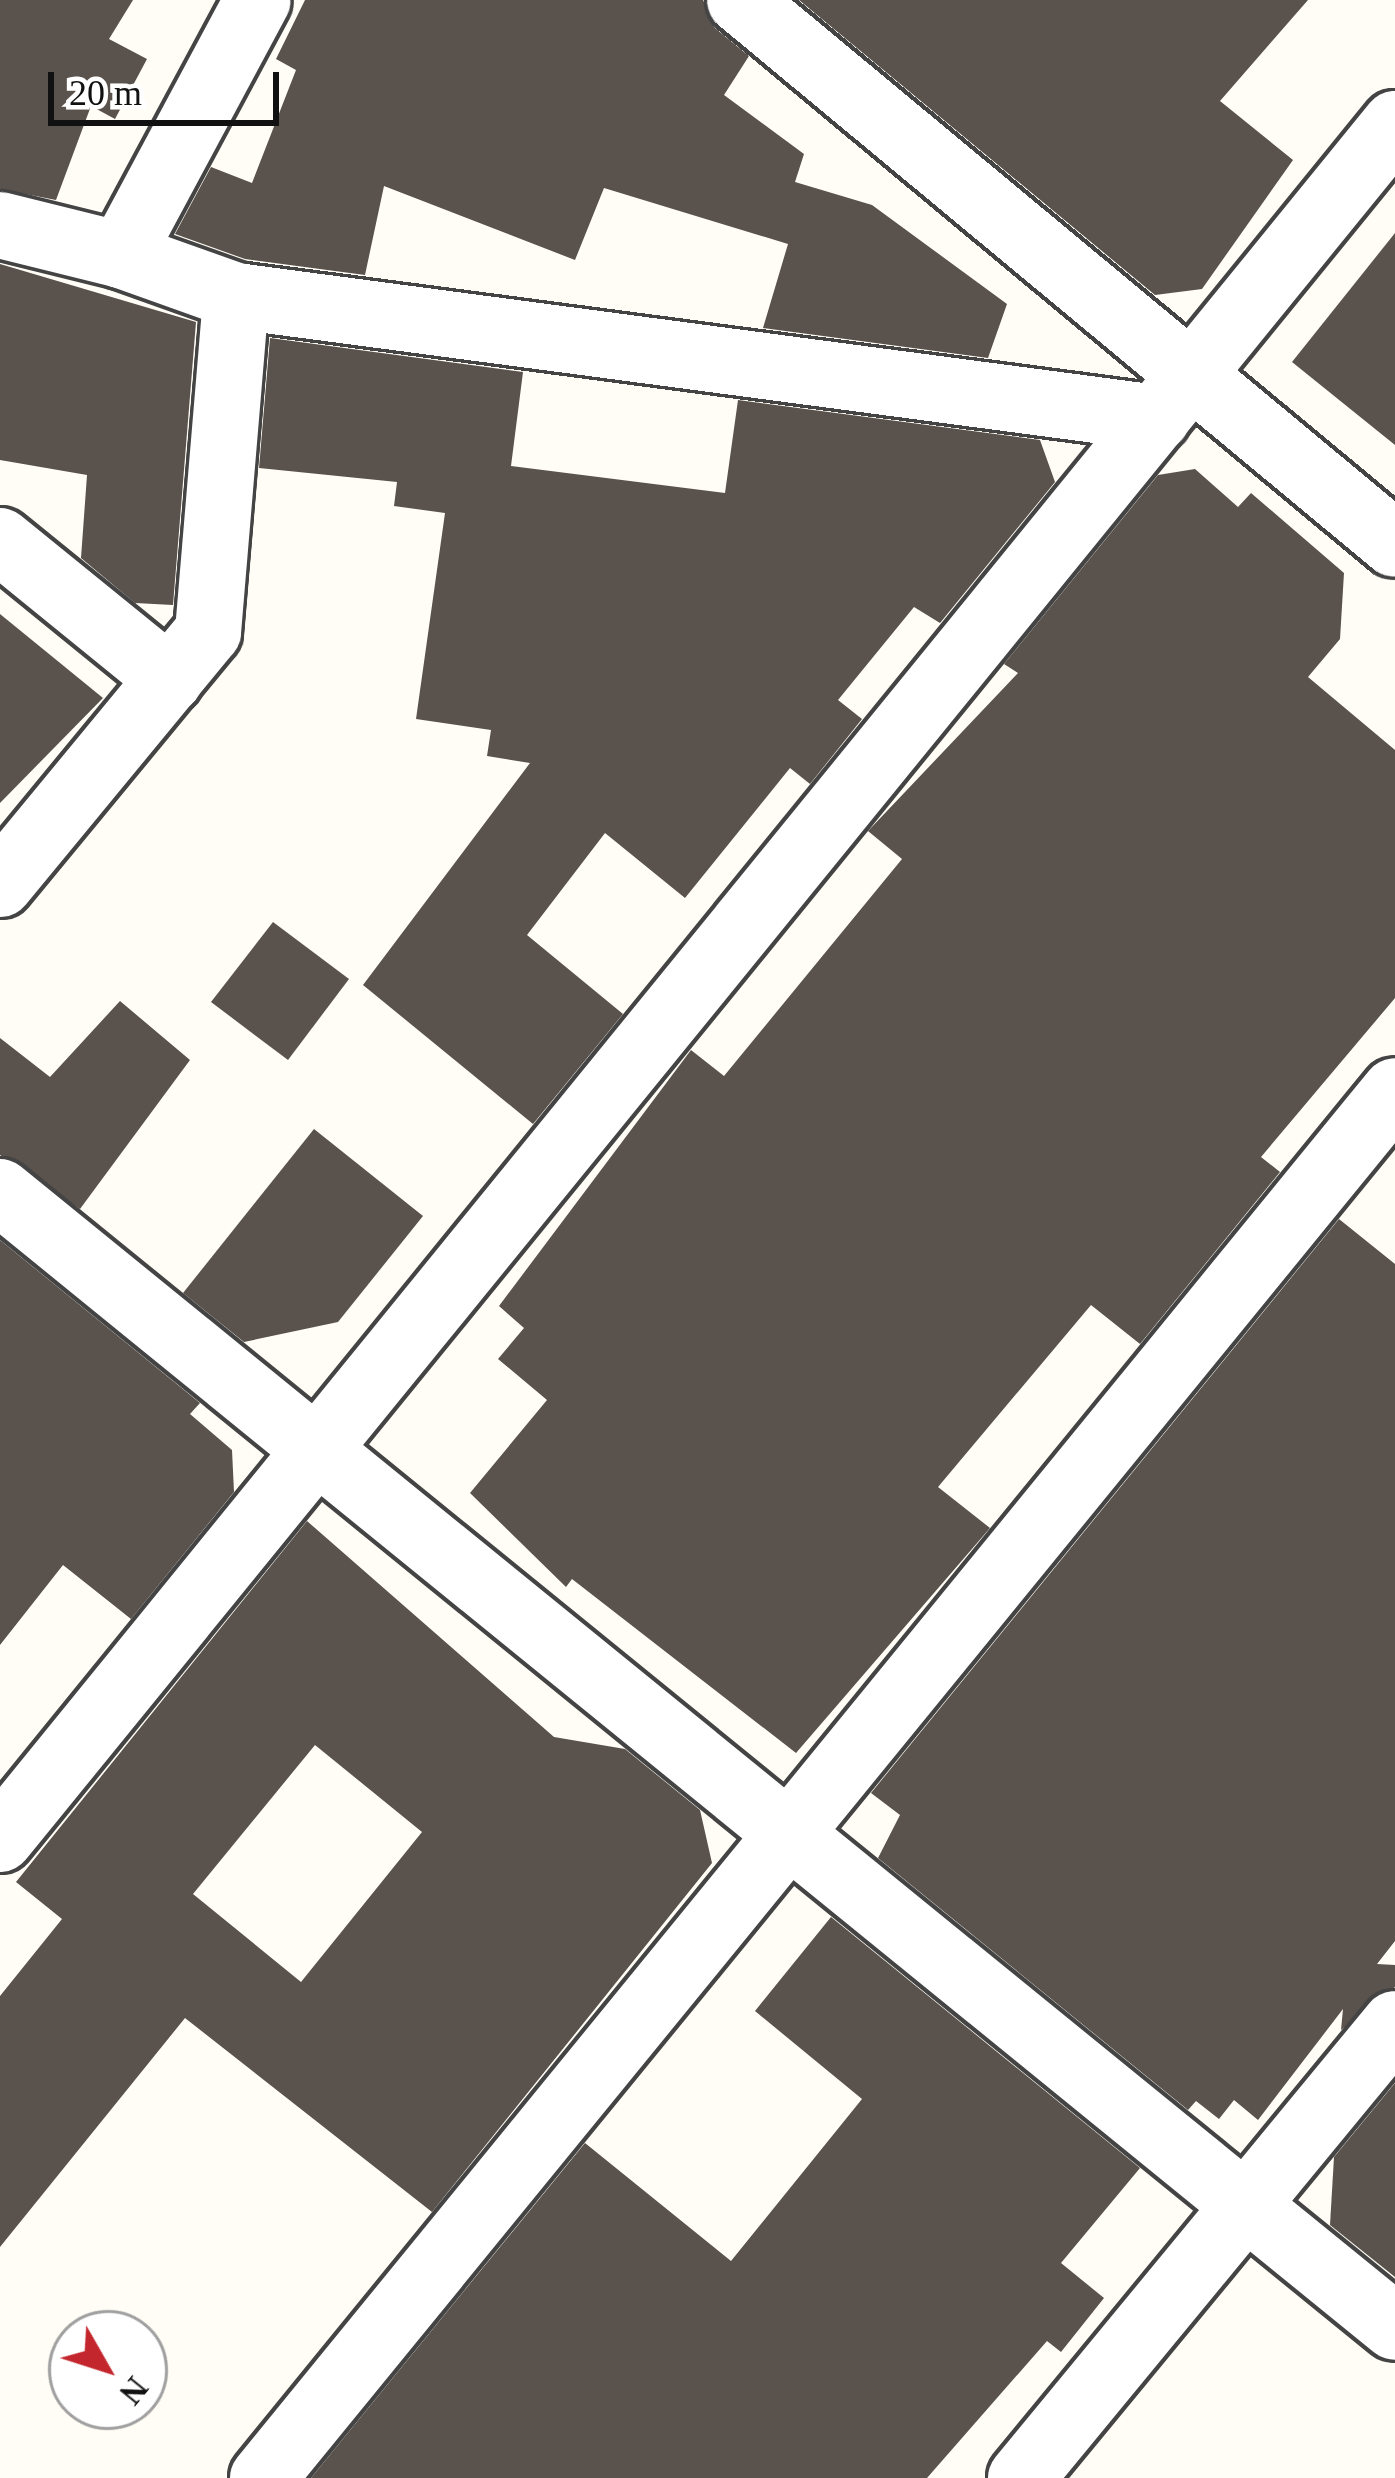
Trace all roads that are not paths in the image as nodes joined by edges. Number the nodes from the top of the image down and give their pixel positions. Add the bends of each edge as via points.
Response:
1 (258, 0) edge
2 (740, 0) edge
3 (1395, 124) edge
4 (0, 225) edge
5 (121, 255) junction
6 (236, 296) junction
7 (1173, 394) junction
8 (0, 541) edge
9 (1395, 544) edge
10 (170, 679) junction
11 (0, 884) edge
12 (1395, 1091) edge
13 (0, 1192) edge
14 (317, 1452) junction
15 (789, 1830) junction
16 (0, 1839) edge
17 (1395, 2024) edge
18 (1245, 2208) junction
19 (1395, 2327) edge
20 (263, 2478) edge
21 (1021, 2478) edge

1 - 5 street
2 - 7 street
3 - 7 street
4 - 5 street
5 - 6 street
6 - 7 street
6 - 10 street via 208,632
7 - 9 street
7 - 14 street
8 - 10 street
10 - 11 street
12 - 15 street
13 - 14 street
14 - 15 street
14 - 16 street
15 - 18 street
15 - 20 street
17 - 18 street
18 - 19 street
18 - 21 street

